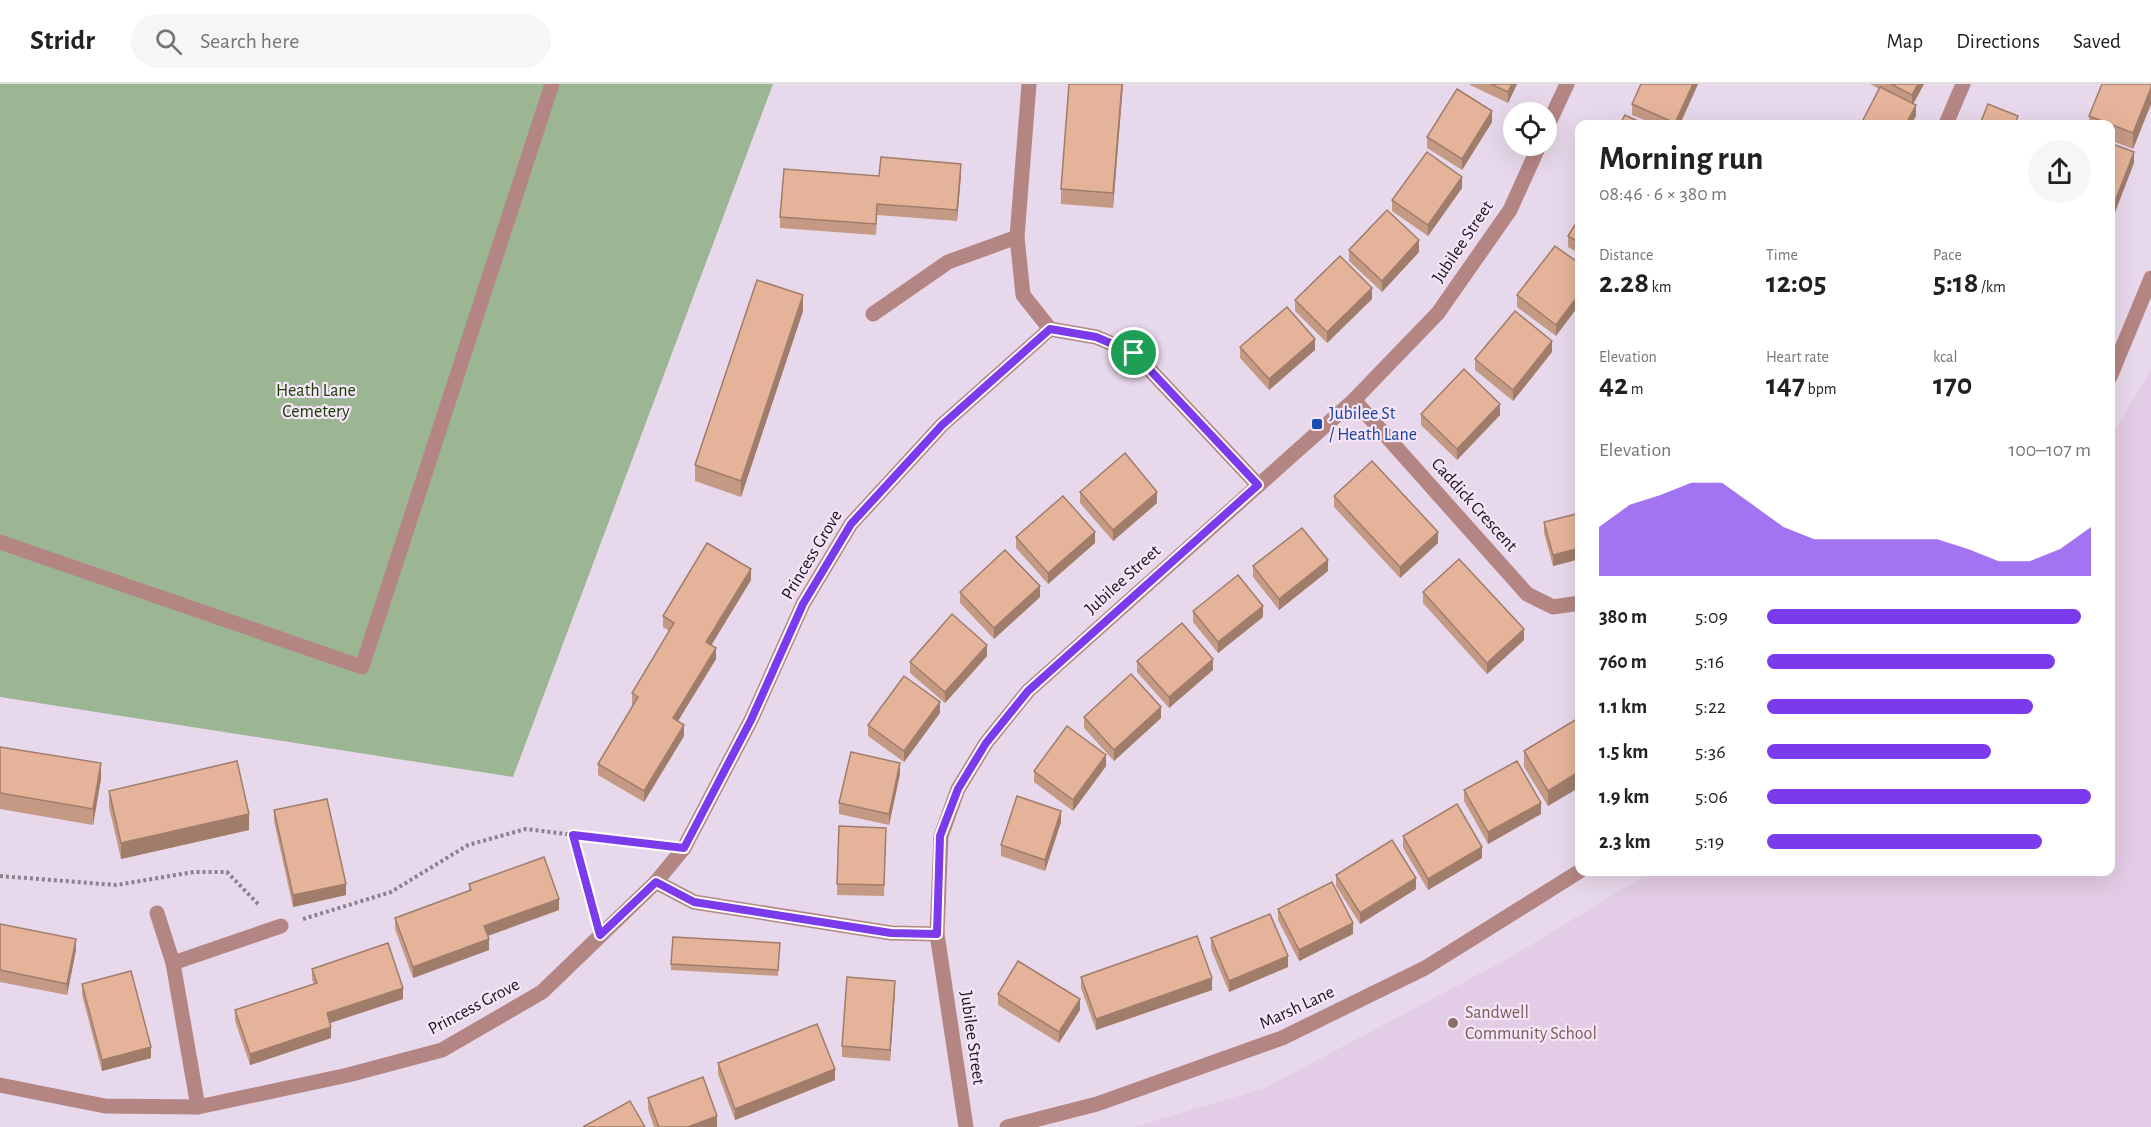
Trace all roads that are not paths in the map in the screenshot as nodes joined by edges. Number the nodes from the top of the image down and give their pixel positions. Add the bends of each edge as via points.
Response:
1 (550, 84) edge
2 (1029, 84) edge
3 (1567, 84) edge
4 (1962, 84) edge
5 (1557, 105) edge
6 (1948, 120) edge
7 (1534, 156) edge
8 (1017, 237) junction
9 (2151, 278) edge
10 (873, 314) dead end
11 (1050, 329) junction
12 (2115, 365) edge
13 (1354, 400) junction
14 (1258, 485) junction
15 (0, 542) edge
16 (1575, 604) edge
17 (1575, 874) edge
18 (656, 882) junction
19 (157, 913) dead end
20 (280, 926) road end
21 (937, 934) junction
22 (173, 963) junction
23 (0, 1085) edge
24 (198, 1107) junction
25 (966, 1127) edge
26 (1007, 1127) edge

1 - 15 street via 362,667
2 - 8 street
3 - 5 street
4 - 6 street
7 - 13 street, Jubilee Street via 1510,210 1438,313
8 - 10 street via 948,262
8 - 11 street via 1023,295
9 - 12 street
11 - 14 street via 1096,337 1134,353
11 - 18 street, Princess Grove via 942,425 851,524 803,604 751,720 684,848
13 - 14 street, Jubilee Street
13 - 16 street, Caddick Crescent via 1527,594 1553,606
14 - 21 street, Jubilee Street via 1028,691 986,743 958,789 940,836
17 - 26 street, Marsh Lane via 1425,968 1282,1038 1097,1104
18 - 21 street via 694,902 891,933
18 - 24 street, Princess Grove via 542,992 442,1050
19 - 22 street
20 - 22 street
21 - 25 street, Jubilee Street
22 - 24 street
23 - 24 street, Princess Grove via 105,1106

